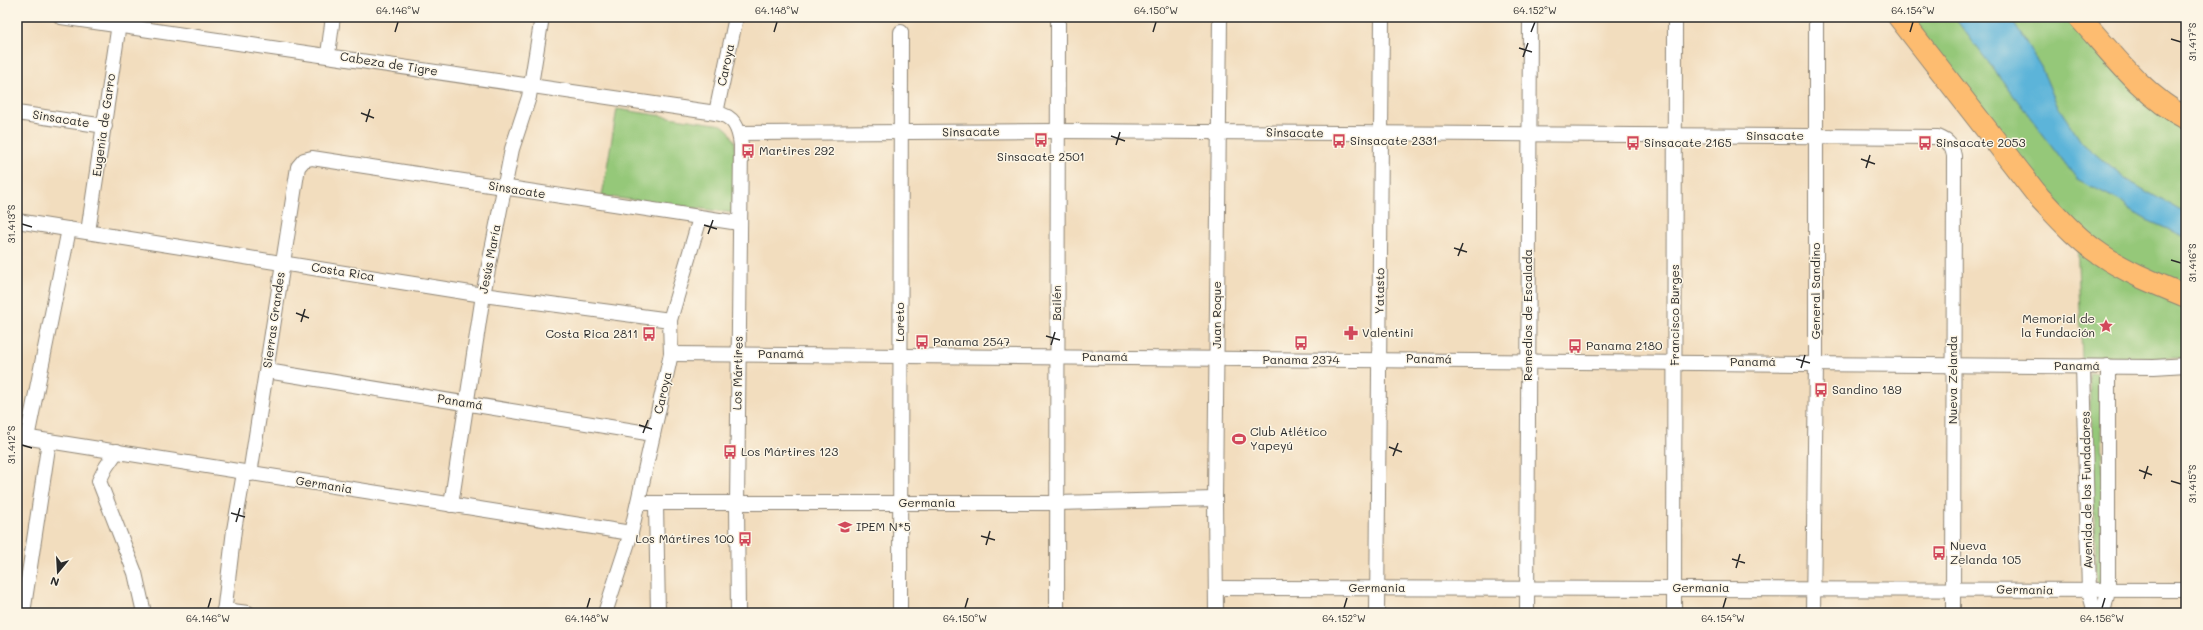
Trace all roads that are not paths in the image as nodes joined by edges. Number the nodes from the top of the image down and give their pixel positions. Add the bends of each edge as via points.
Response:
1 (61, 17) edge
2 (333, 17) edge
3 (542, 17) edge
4 (736, 17) edge
5 (1058, 17) edge
6 (1220, 17) edge
7 (1382, 17) edge
8 (1530, 17) edge
9 (1675, 17) edge
10 (1816, 17) edge
11 (1899, 17) edge
12 (2079, 17) edge
13 (120, 22) edge
14 (900, 32) dead end
15 (328, 54) junction
16 (532, 85) junction
17 (17, 113) edge
18 (716, 113) junction
19 (2186, 118) edge
20 (104, 126) junction
21 (1058, 131) junction
22 (900, 132) junction
23 (1218, 132) junction
24 (740, 133) junction
25 (1381, 134) junction
26 (1529, 134) junction
27 (1676, 135) junction
28 (1815, 136) junction
29 (1952, 147) joint
30 (298, 167) joint
31 (504, 188) junction
32 (700, 218) junction
33 (17, 221) edge
34 (739, 223) junction
35 (69, 229) junction
36 (88, 232) junction
37 (282, 262) junction
38 (483, 295) junction
39 (2186, 296) edge
40 (670, 320) junction
41 (671, 354) junction
42 (738, 354) junction
43 (900, 355) junction
44 (1057, 356) junction
45 (1217, 358) junction
46 (1379, 359) junction
47 (1528, 360) junction
48 (1675, 362) junction
49 (1816, 363) junction
50 (1953, 364) junction
51 (2186, 364) edge
52 (2083, 366) junction
53 (2108, 366) junction
54 (268, 371) junction
55 (466, 403) junction
56 (653, 434) junction
57 (22, 437) edge
58 (49, 441) junction
59 (117, 451) junction
60 (247, 474) junction
61 (1215, 499) junction
62 (900, 503) junction
63 (1057, 503) junction
64 (638, 504) junction
65 (656, 504) junction
66 (737, 504) junction
67 (451, 505) junction
68 (631, 533) junction
69 (1216, 588) junction
70 (1377, 588) junction
71 (1527, 588) junction
72 (1674, 588) junction
73 (1814, 588) junction
74 (1953, 588) junction
75 (2186, 590) edge
76 (2089, 591) junction
77 (2108, 592) junction
78 (224, 611) edge
79 (23, 613) edge
80 (144, 613) edge
81 (248, 613) edge
82 (605, 613) edge
83 (658, 613) edge
84 (738, 613) edge
85 (900, 613) edge
86 (1057, 613) edge
87 (1216, 613) edge
88 (1377, 613) edge
89 (1526, 613) edge
90 (1674, 613) edge
91 (1814, 613) edge
92 (1953, 613) edge
93 (2095, 613) edge
94 (2103, 613) edge

1 - 13 street, Cabeza de Tigre
2 - 15 street
3 - 16 street, Jesús María
4 - 18 street, Caroya
5 - 21 street, Bailén
6 - 23 street, Juan Roque
7 - 25 street, Yatasto
8 - 26 street, Remedios de Escalada
9 - 27 street, Francisco Burges
10 - 28 street, General Sandino
11 - 39 main road via 2039,197 2065,224 2100,254 2149,282
12 - 19 main road via 2149,91
13 - 15 street, Cabeza de Tigre
13 - 20 street, Eugenia de Garro
14 - 22 street, Loreto
15 - 16 street, Cabeza de Tigre
16 - 18 street, Cabeza de Tigre
16 - 31 street, Jesús María via 512,149
17 - 20 street, Sinsacate
18 - 24 street via 731,119
20 - 36 street, Eugenia de Garro
21 - 22 street, Sinsacate
21 - 23 street, Sinsacate
21 - 44 street, Bailén
22 - 24 street, Sinsacate
22 - 43 street, Loreto
23 - 25 street, Sinsacate
23 - 45 street, Juan Roque
24 - 34 street, Los Mártires
25 - 26 street, Sinsacate
25 - 46 street, Yatasto
26 - 27 street, Sinsacate
26 - 47 street, Remedios de Escalada
27 - 28 street, Sinsacate
27 - 48 street, Francisco Burges
28 - 29 street, Sinsacate via 1938,137 1946,140
28 - 49 street, General Sandino
29 - 50 street, Nueva Zelanda
30 - 31 street, Sinsacate via 304,160 312,158
30 - 37 street, Sierras Grandes
31 - 32 street, Sinsacate
31 - 38 street, Jesús María
32 - 34 street, Sinsacate
32 - 40 street, Caroya
33 - 35 street, Costa Rica
34 - 42 street, Los Mártires
35 - 36 street, Costa Rica
35 - 57 street
36 - 37 street, Costa Rica
37 - 38 street, Costa Rica
37 - 54 street, Sierras Grandes
38 - 40 street, Costa Rica
38 - 55 street, Jesús María
40 - 41 street, Caroya
41 - 42 street, Panamá
41 - 56 street, Caroya
42 - 43 street, Panamá
42 - 66 street, Los Mártires
43 - 44 street, Panamá
43 - 62 street, Loreto
44 - 45 street, Panamá
44 - 63 street, Bailén
45 - 46 street, Panamá
45 - 61 street, Juan Roque
46 - 47 street, Panamá
46 - 70 street, Yatasto
47 - 48 street, Panamá
47 - 71 street, Remedios de Escalada
48 - 49 street, Panamá
48 - 72 street, Francisco Burges
49 - 50 street, Panamá
49 - 73 street, General Sandino
50 - 52 street, Panamá
50 - 74 street, Nueva Zelanda
51 - 53 street, Panamá
52 - 53 street, Panamá
52 - 76 street, Avenida de los Fundadores
53 - 77 street, Avenida de los Fundadores
54 - 55 street, Panamá
54 - 60 street, Sierras Grandes
55 - 56 street, Panamá
55 - 67 street, Jesús María
56 - 64 street, Caroya
57 - 58 street, Germania
58 - 59 street, Germania
58 - 79 street
59 - 60 street, Germania
59 - 80 street via 100,481 135,573
60 - 67 street, Germania
60 - 78 street, Sierras Grandes via 234,530
61 - 63 street, Germania
61 - 69 street, Juan Roque
62 - 63 street, Germania
62 - 66 street, Germania
62 - 85 street, Loreto
63 - 86 street, Bailén
64 - 65 street, Germania
64 - 68 street, Caroya
65 - 66 street, Germania
65 - 83 street
66 - 84 street, Los Mártires
67 - 68 street, Germania
68 - 82 street, Caroya
69 - 70 street, Germania
69 - 87 street, Juan Roque
70 - 71 street, Germania
70 - 88 street, Yatasto
71 - 72 street, Germania
71 - 89 street, Remedios de Escalada
72 - 73 street, Germania
72 - 90 street, Francisco Burges
73 - 74 street, Germania
73 - 91 street, General Sandino
74 - 76 street, Germania
74 - 92 street, Nueva Zelanda
75 - 77 street, Germania
76 - 77 street, Germania
76 - 93 street, Avenida de los Fundadores
77 - 94 street, Avenida de los Fundadores
78 - 81 street

